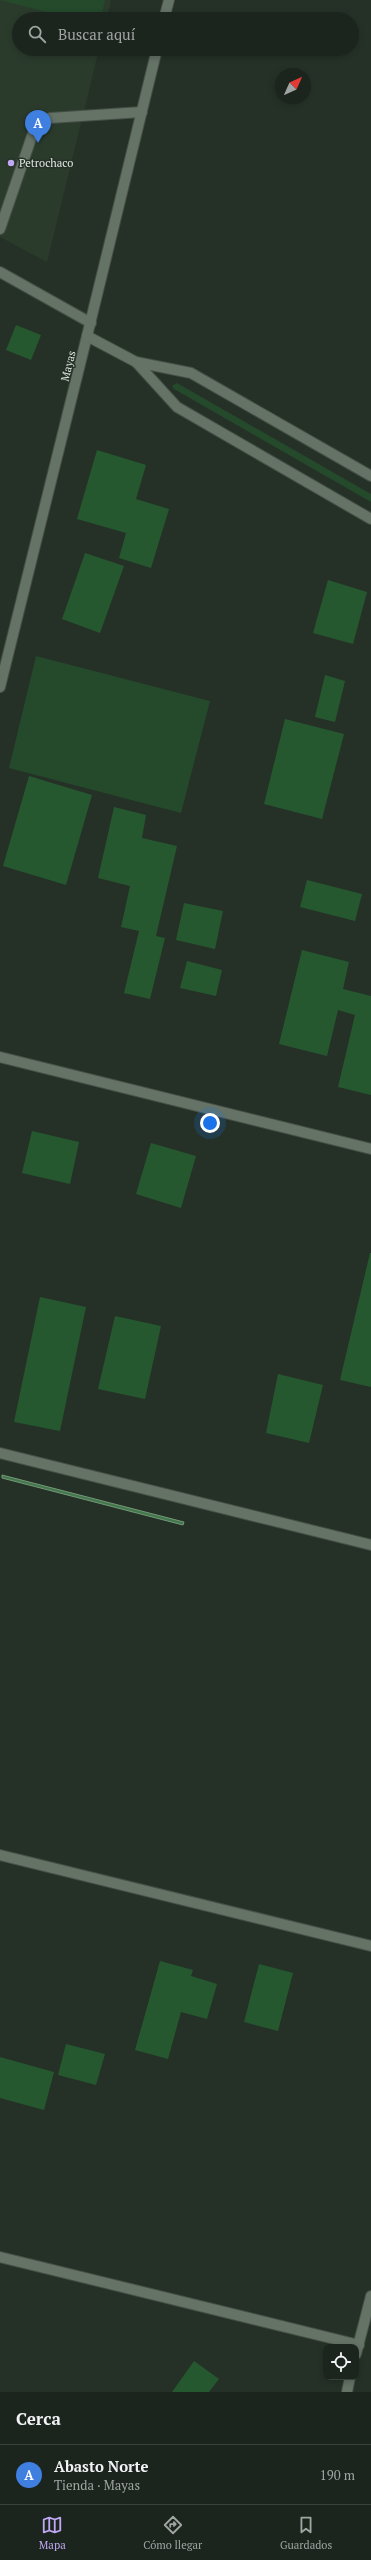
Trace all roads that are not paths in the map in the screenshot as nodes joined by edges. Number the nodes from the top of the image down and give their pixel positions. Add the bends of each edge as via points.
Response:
1 (169, 0) edge
2 (166, 12) edge
3 (155, 56) edge
4 (142, 112) junction
5 (0, 229) edge
6 (0, 272) edge
7 (91, 323) junction
8 (87, 336) junction
9 (136, 362) junction
10 (371, 476) edge
11 (371, 519) edge
12 (0, 687) edge
13 (0, 1058) edge
14 (371, 1149) edge
15 (0, 1453) edge
16 (371, 1545) edge
17 (0, 1855) edge
18 (371, 1946) edge
19 (0, 2257) edge
20 (371, 2296) edge
21 (338, 2344) edge
22 (358, 2344) edge
23 (349, 2380) edge
24 (346, 2392) edge

1 - 2 street
3 - 4 street, Mayas
4 - 5 street via 50,118 43,122 34,130
4 - 7 street, Mayas
6 - 7 street
7 - 8 street, Mayas
8 - 9 street
8 - 12 street, Mayas
9 - 10 street via 191,373
9 - 11 street via 177,407
13 - 14 street
15 - 16 street
17 - 18 street
19 - 21 street
20 - 22 street
23 - 24 street

